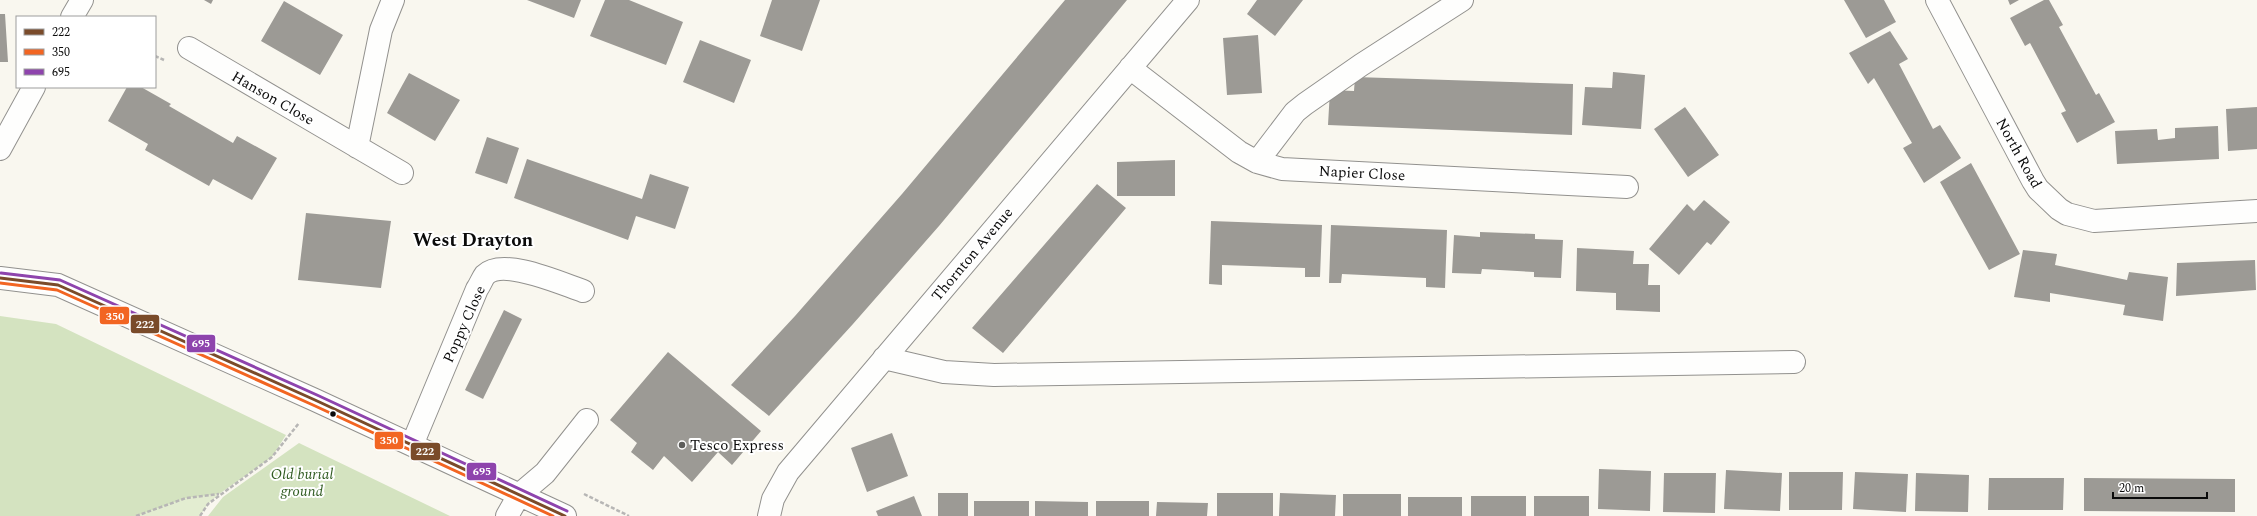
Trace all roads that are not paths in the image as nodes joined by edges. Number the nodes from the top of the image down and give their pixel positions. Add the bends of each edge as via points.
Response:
1 (82, 0) edge
2 (393, 0) edge
3 (1188, 0) edge
4 (1462, 0) edge
5 (1937, 0) edge
6 (73, 16) edge
7 (189, 48) dead end
8 (1130, 68) junction
9 (33, 88) edge
10 (357, 148) junction
11 (0, 149) edge
12 (1257, 162) junction
13 (402, 173) dead end
14 (1626, 187) dead end
15 (2257, 211) edge
16 (0, 278) edge
17 (583, 291) dead end
18 (884, 358) junction
19 (1794, 362) dead end
20 (587, 420) dead end
21 (412, 445) junction
22 (519, 495) junction
23 (508, 516) edge
24 (565, 516) edge
25 (769, 516) edge

1 - 6 street
2 - 10 street via 382,30
3 - 8 street, Thornton Avenue
4 - 12 street via 1305,104 1295,112
5 - 15 street, North Road via 2038,190 2067,214 2094,221
7 - 10 street, Hanson Close
8 - 12 street, Napier Close via 1240,152
8 - 18 street, Thornton Avenue
9 - 11 street
10 - 13 street, Hanson Close
12 - 14 street, Napier Close via 1282,169
16 - 21 street via 58,285
17 - 21 street, Poppy Close via 514,268 497,270 486,275 477,289
18 - 19 street via 944,372 994,375
18 - 25 street, Thornton Avenue via 788,472 773,499
20 - 22 street via 545,473
21 - 22 street
22 - 23 street
22 - 24 street

